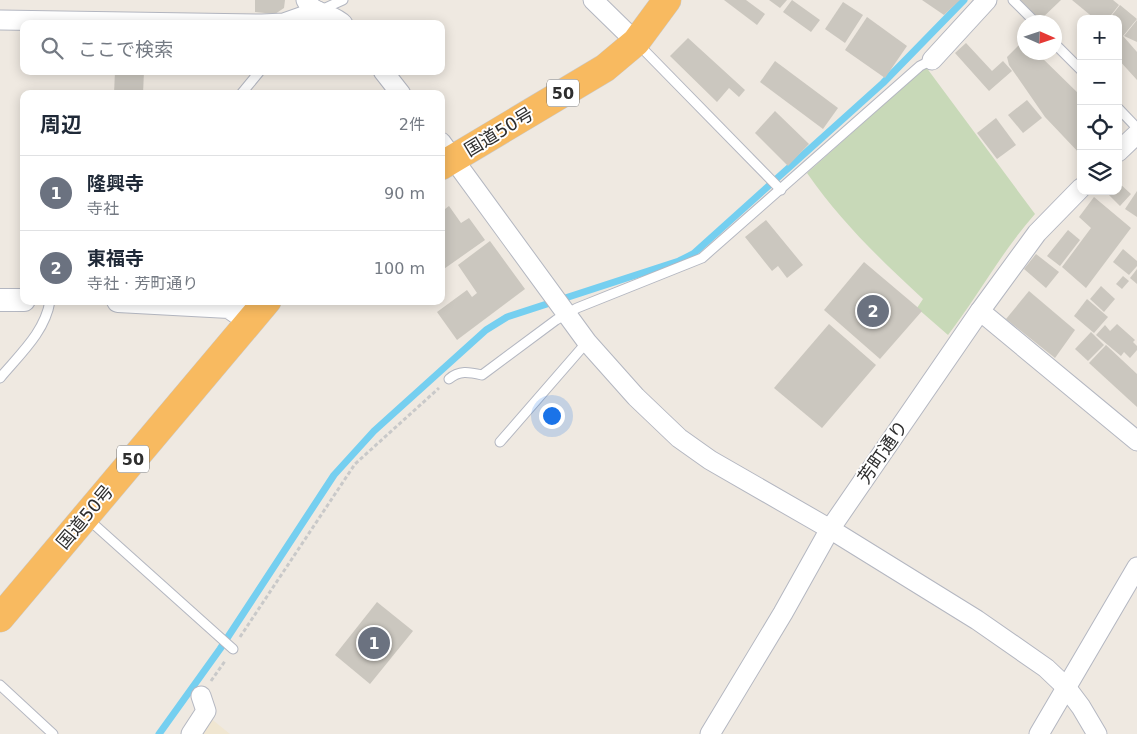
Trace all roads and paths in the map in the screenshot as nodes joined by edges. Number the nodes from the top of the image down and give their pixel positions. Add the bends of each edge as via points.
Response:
1 (343, 0) edge
2 (593, 0) edge
3 (667, 0) edge
4 (987, 0) edge
5 (1013, 0) edge
6 (312, 6) edge
7 (1028, 15) edge
8 (0, 20) edge
9 (20, 20) edge
10 (289, 20) edge
11 (336, 20) edge
12 (636, 42) junction
13 (1062, 51) edge
14 (932, 60) joint
15 (1077, 66) edge
16 (257, 75) edge
17 (386, 75) edge
18 (244, 90) edge
19 (399, 90) edge
20 (1122, 112) edge
21 (1137, 128) edge
22 (1137, 134) edge
23 (1120, 150) edge
24 (446, 155) edge
25 (780, 190) junction
26 (1077, 192) edge
27 (0, 300) edge
28 (20, 300) edge
29 (49, 305) edge
30 (191, 305) edge
31 (263, 305) edge
32 (980, 311) junction
33 (567, 315) junction
34 (249, 321) junction
35 (587, 342) junction
36 (0, 378) edge
37 (449, 379) joint
38 (1137, 441) edge
39 (500, 442) dead end
40 (85, 516) junction
41 (830, 529) junction
42 (1137, 567) edge
43 (0, 618) edge
44 (233, 649) junction
45 (0, 685) edge
46 (1066, 687) junction
47 (201, 696) joint
48 (53, 734) edge
49 (191, 734) edge
50 (710, 734) edge
51 (1039, 734) edge
52 (1097, 734) edge

1 - 6 lane
2 - 12 street
3 - 12 highway, 国道50号 / 50
4 - 14 street
5 - 7 lane
6 - 10 street
6 - 11 street
8 - 9 street
12 - 24 highway, 国道50号 / 50 via 605,68
12 - 25 lane
13 - 15 lane
14 - 25 lane via 920,66
16 - 18 lane
17 - 19 street
20 - 21 lane
22 - 23 street
24 - 33 street
25 - 33 lane via 702,258
26 - 32 street, 芳町通り via 1037,233
27 - 28 street
29 - 36 lane via 41,329
30 - 34 street via 228,307
31 - 34 highway, 国道50号 / 50
32 - 38 street
32 - 41 street, 芳町通り
33 - 35 street
33 - 37 lane via 482,375 455,373
34 - 40 highway, 国道50号 / 50
35 - 39 lane
35 - 41 street via 636,397 679,438 710,460
37 - 44 path via 355,464
40 - 43 highway, 国道50号 / 50
40 - 44 lane
41 - 46 street via 977,620 1046,668
41 - 50 street, 芳町通り
42 - 46 street
44 - 47 path
45 - 48 lane
46 - 51 street
46 - 52 street
47 - 49 street via 206,711

